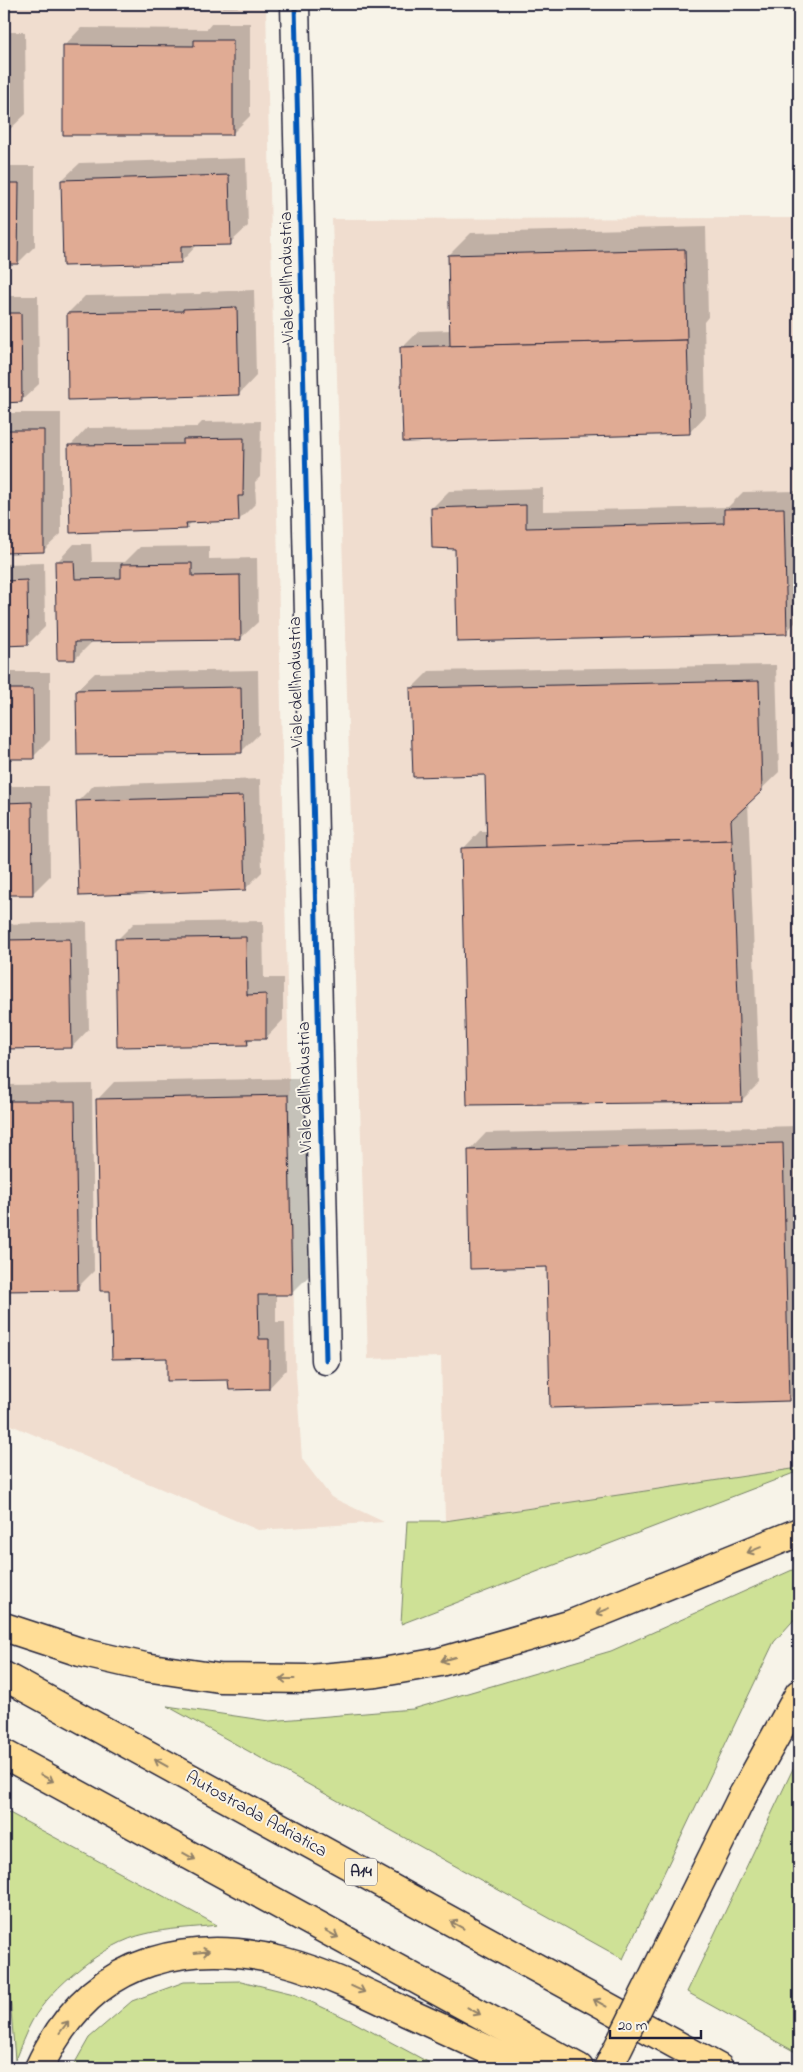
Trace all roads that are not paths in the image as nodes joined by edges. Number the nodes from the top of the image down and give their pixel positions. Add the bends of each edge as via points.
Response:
1 (295, 4) edge
2 (326, 1360) dead end
3 (799, 1532) edge
4 (4, 1627) edge
5 (4, 1676) edge
6 (799, 1694) edge
7 (4, 1754) edge
8 (39, 2068) edge
9 (526, 2068) edge
10 (579, 2068) edge
11 (608, 2068) edge
12 (719, 2068) edge

1 - 2 street, Viale dell'Industria
3 -> 4 highway via 570,1625 440,1662 377,1673 309,1679 219,1678 145,1667 80,1652
12 -> 5 highway, Autostrada Adriatica / A14
6 - 11 highway, bridge via 743,1795
7 -> 10 highway
8 -> 9 highway via 53,2042 93,1992 130,1969 170,1956 215,1950 258,1955 302,1966 346,1983

